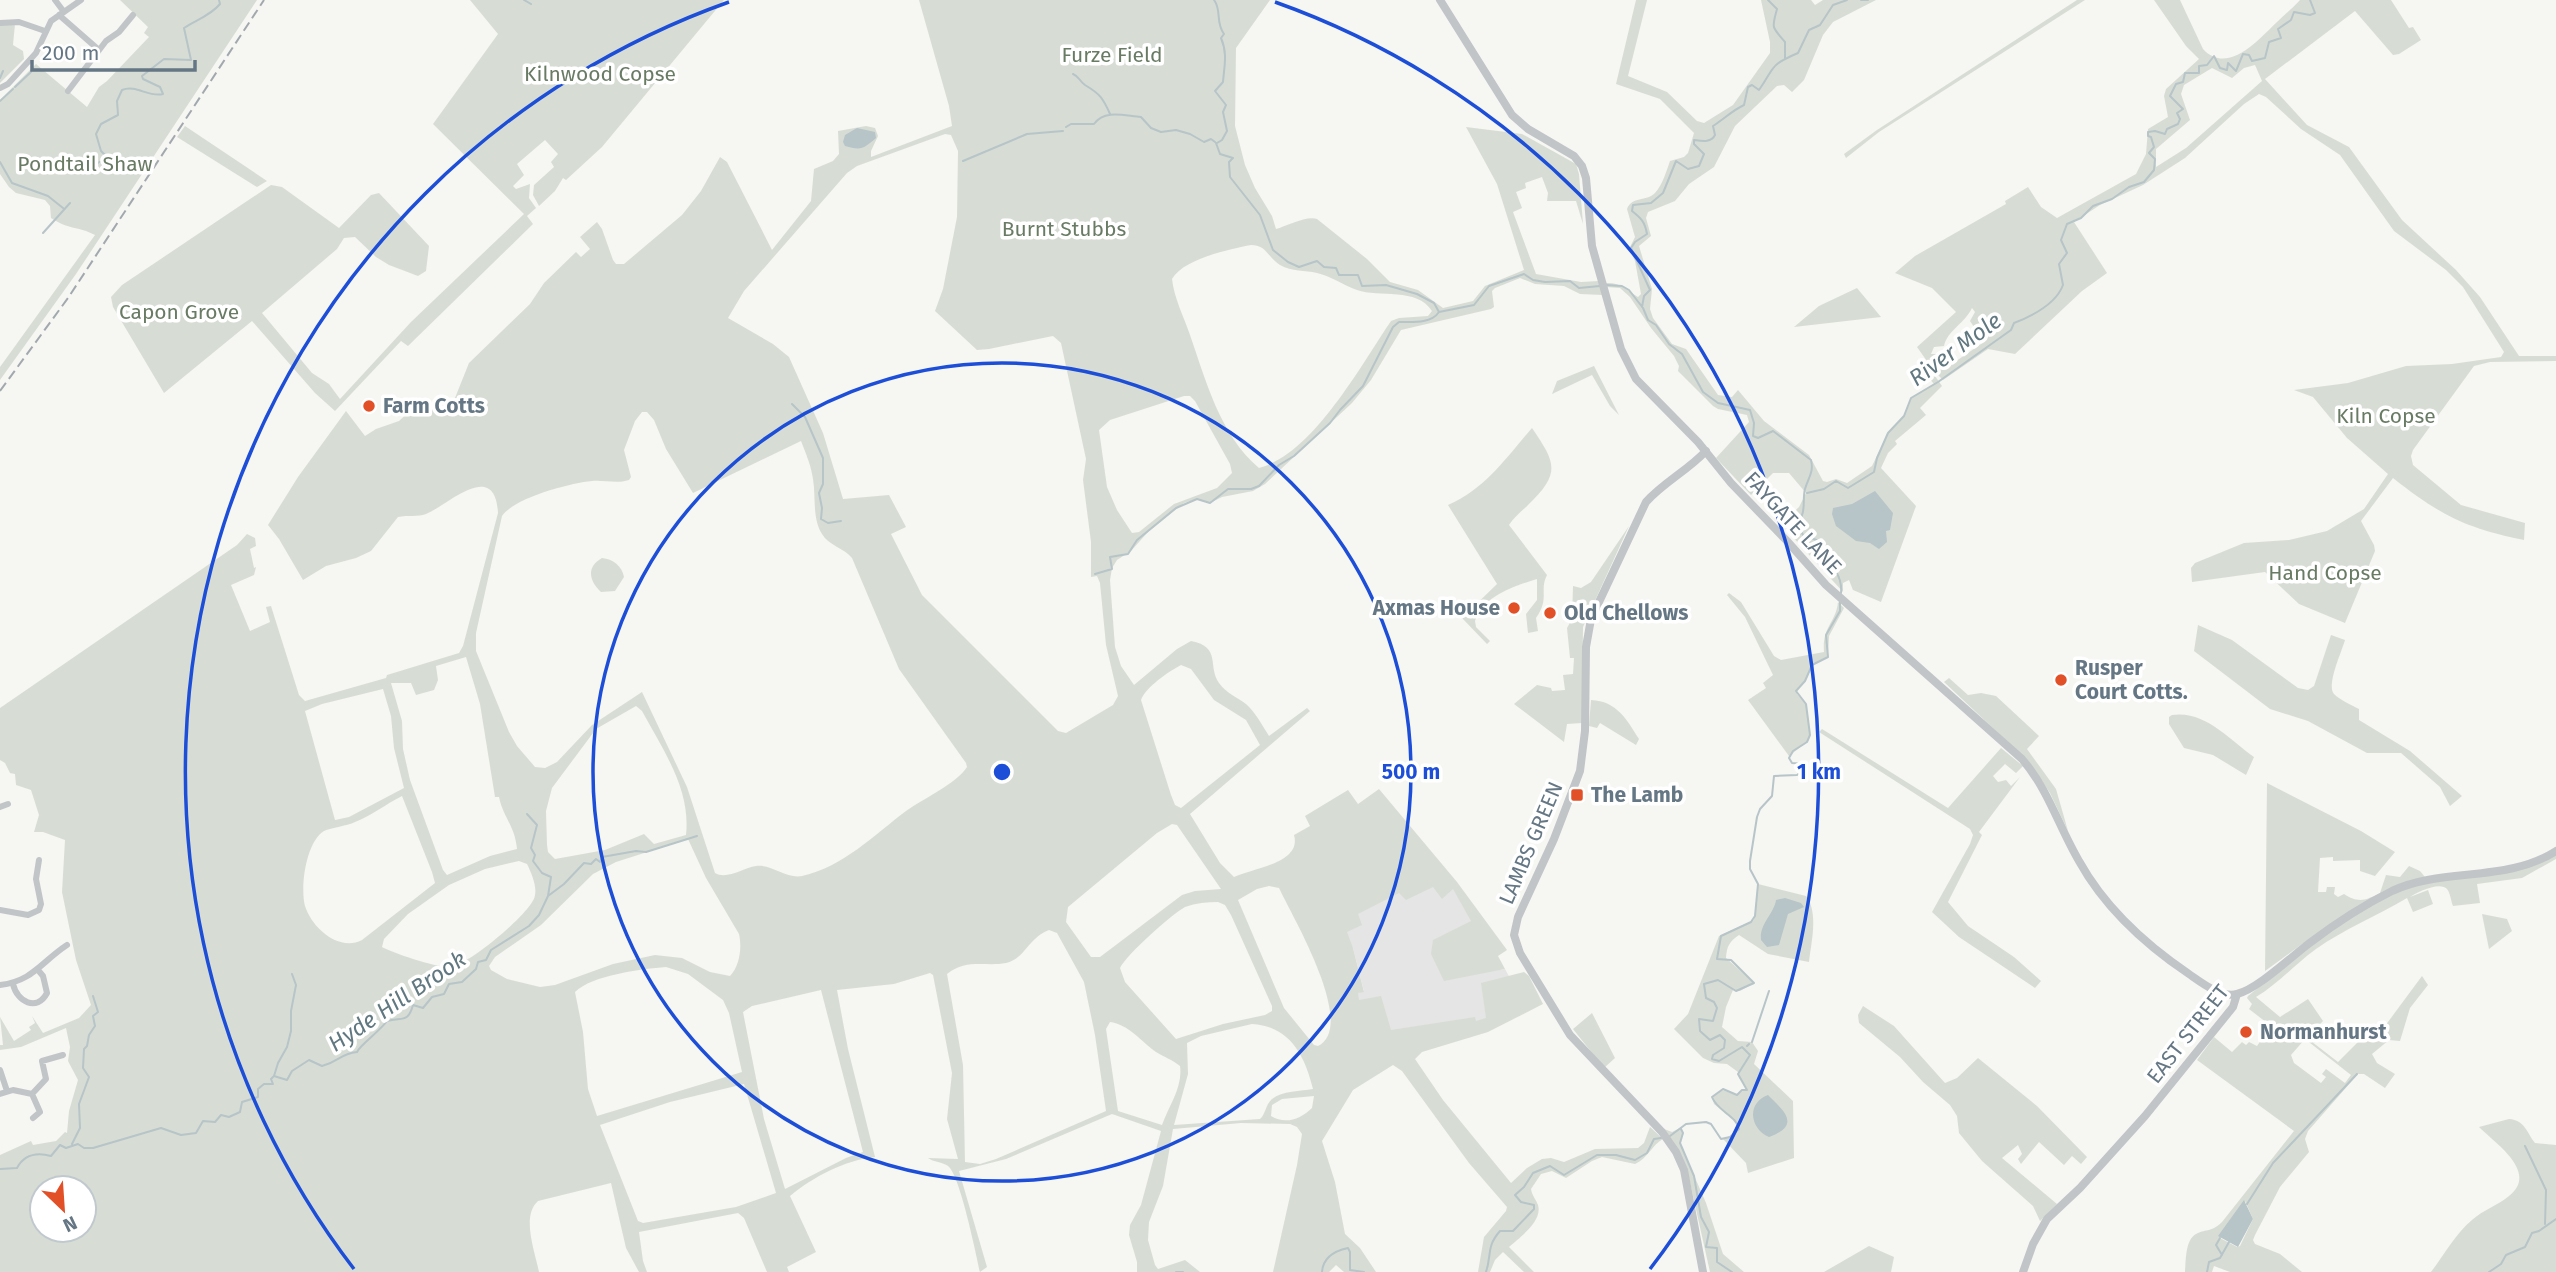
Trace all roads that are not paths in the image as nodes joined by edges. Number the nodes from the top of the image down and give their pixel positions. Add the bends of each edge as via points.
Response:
1 (55, 0) edge
2 (81, 0) edge
3 (1440, 0) edge
4 (62, 13) junction
5 (133, 15) dead end
6 (0, 23) edge
7 (45, 31) junction
8 (99, 50) junction
9 (0, 88) edge
10 (68, 91) dead end
11 (1706, 452) junction
12 (2556, 851) edge
13 (39, 860) dead end
14 (0, 909) edge
15 (67, 945) dead end
16 (38, 970) junction
17 (13, 984) junction
18 (0, 985) edge
19 (2237, 994) junction
20 (63, 1055) dead end
21 (0, 1072) edge
22 (3, 1093) edge
23 (32, 1094) junction
24 (33, 1118) dead end
25 (1703, 1272) edge
26 (2023, 1272) edge

1 - 4 street
2 - 4 street
3 - 11 street, FAYGATE LANE via 1508,110 1528,129 1580,162 1586,178 1590,241 1621,349 1633,373
4 - 7 street
4 - 8 street
5 - 8 street
6 - 7 street via 19,22
7 - 9 street via 36,53
8 - 10 street
11 - 19 street, FAYGATE LANE via 1840,597 2022,759 2045,791 2088,876 2131,928 2204,984
11 - 25 street, LAMBS GREEN via 1646,502 1594,608 1586,647 1586,730 1580,771 1514,935 1520,953 1570,1035 1665,1136 1679,1157
12 - 19 street, EAST STREET via 2514,868 2427,879 2392,892
13 - 14 street via 39,910 27,915
15 - 16 street
16 - 17 street
16 - 17 street via 47,993 37,1003 27,1003
17 - 18 street
19 - 26 street, EAST STREET via 2233,1007 2145,1116 2047,1219
20 - 23 street via 39,1062 46,1079
21 - 22 street
22 - 23 street
23 - 24 street via 40,1112

